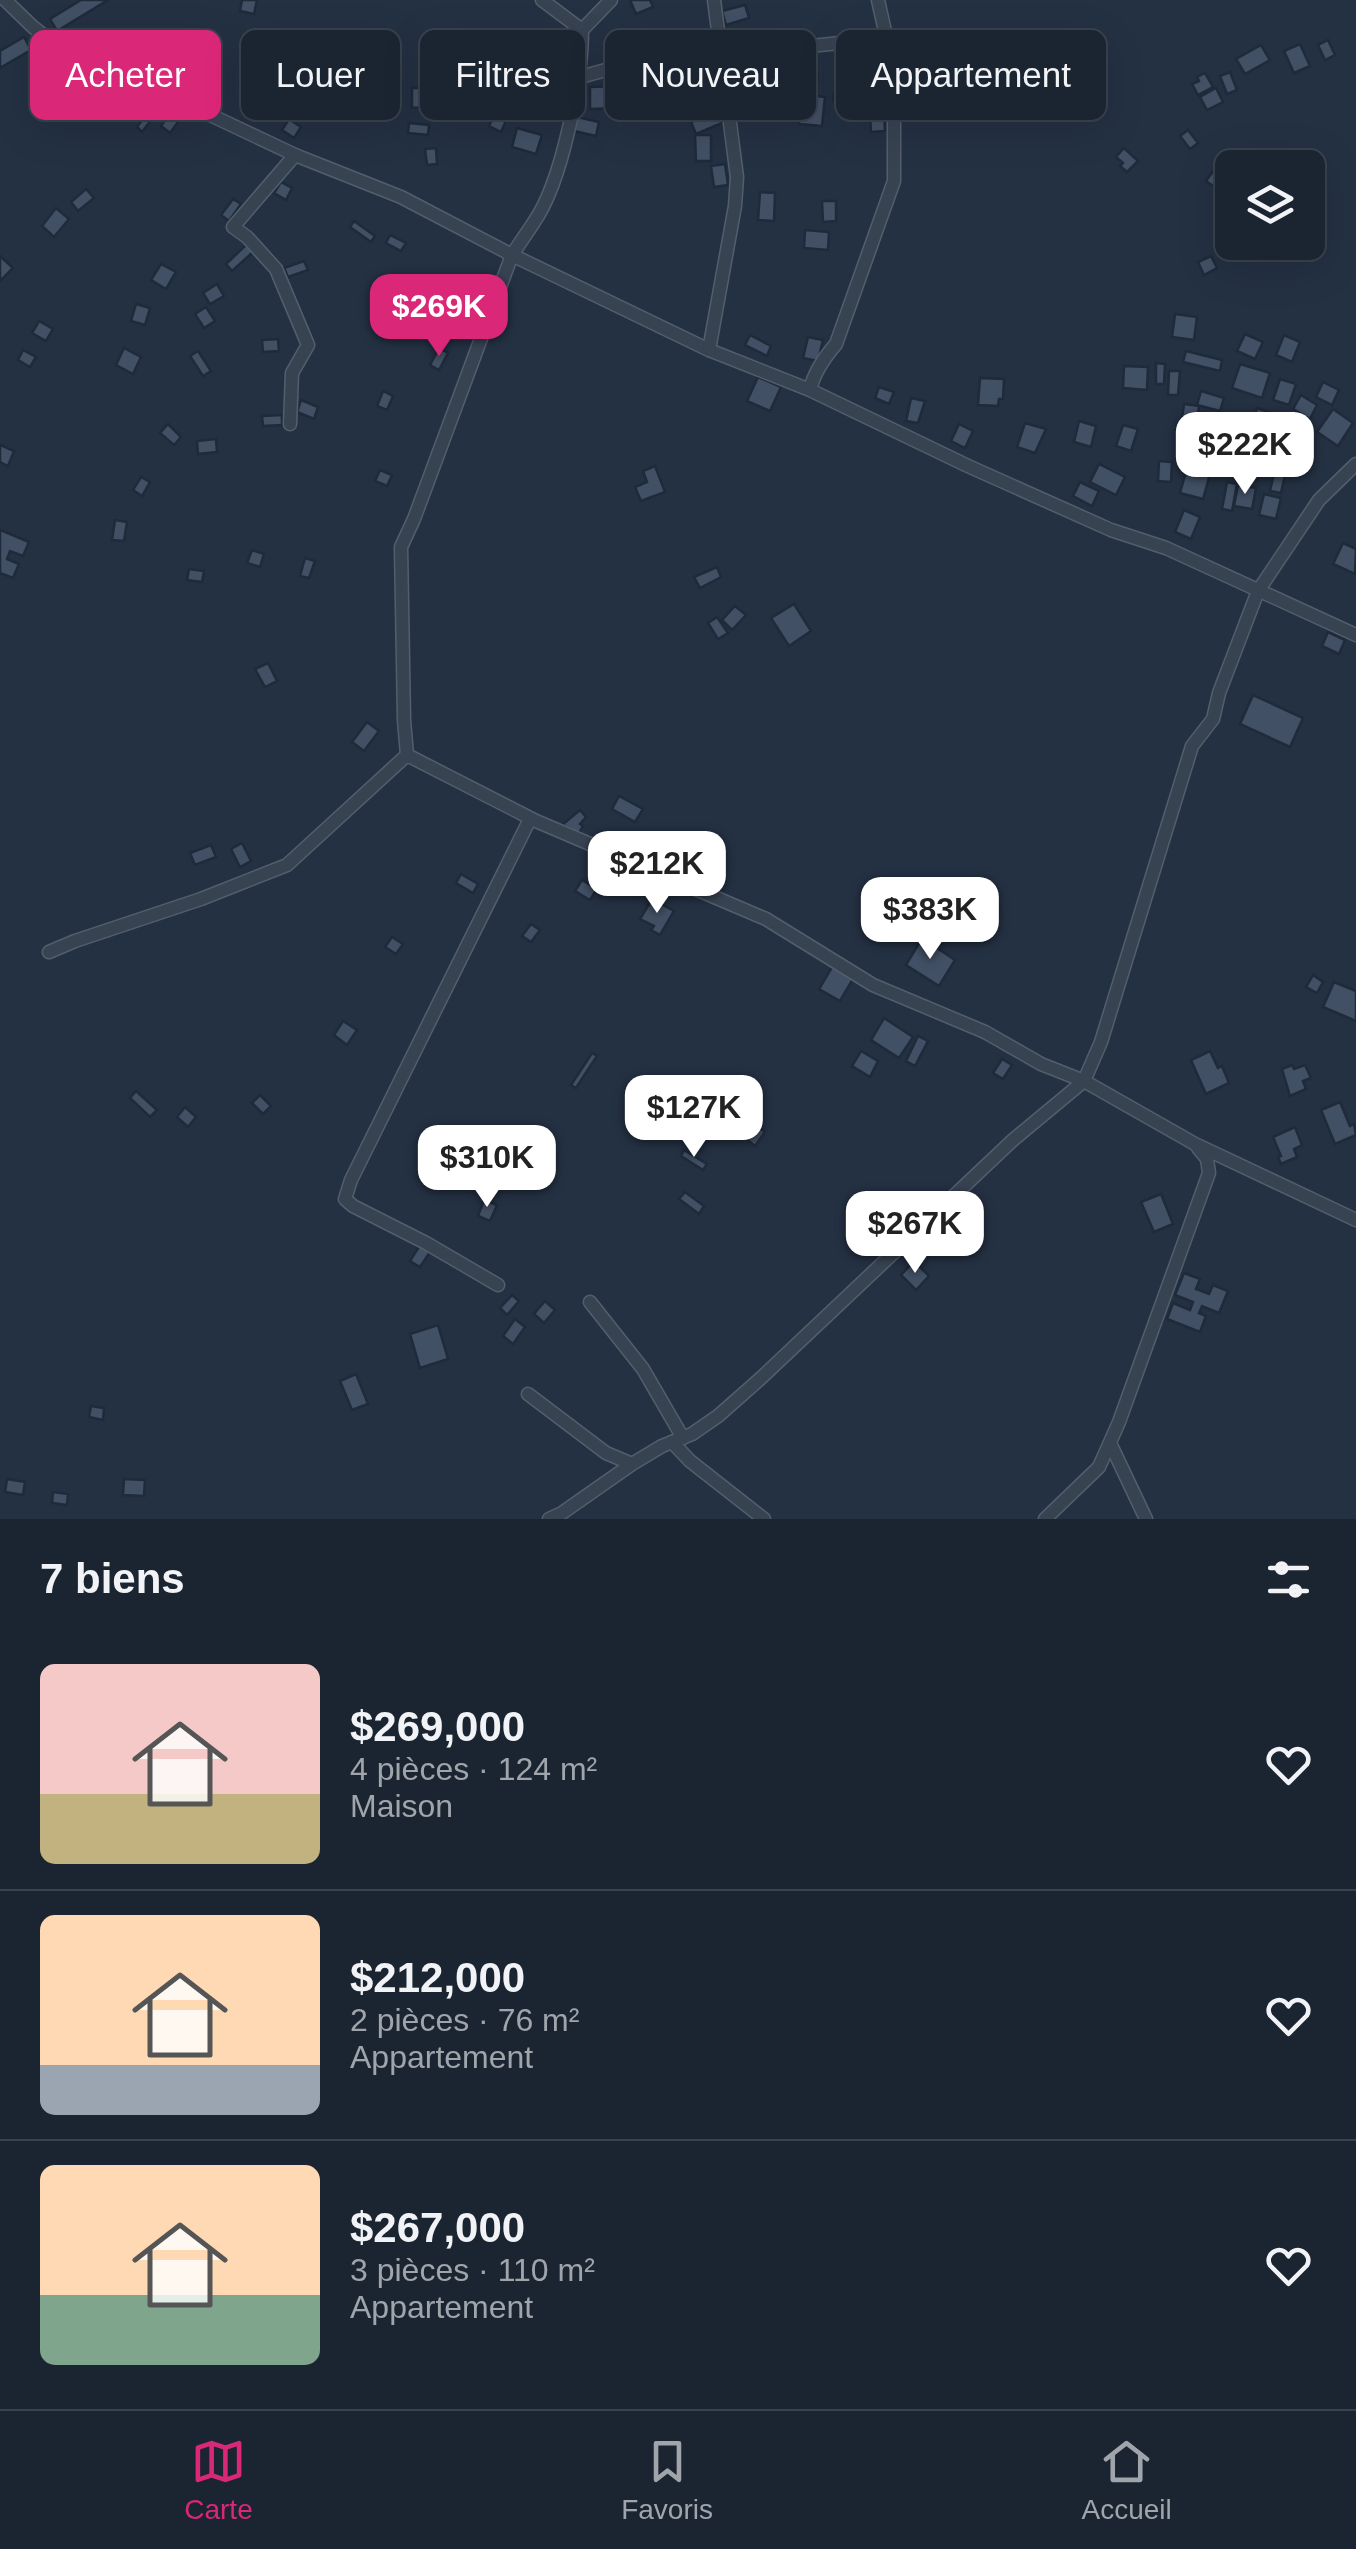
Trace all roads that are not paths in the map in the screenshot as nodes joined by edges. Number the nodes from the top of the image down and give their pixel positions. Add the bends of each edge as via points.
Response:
1 (5, 0) edge
2 (542, 0) edge
3 (611, 0) edge
4 (714, 0) edge
5 (878, 0) edge
6 (582, 30) joint
7 (718, 30) edge
8 (886, 30) edge
9 (568, 120) edge
10 (730, 120) edge
11 (894, 120) edge
12 (295, 155) junction
13 (512, 255) junction
14 (710, 350) junction
15 (810, 390) junction
16 (290, 424) dead end
17 (1356, 464) edge
18 (1258, 591) junction
19 (1356, 635) edge
20 (407, 754) junction
21 (530, 818) junction
22 (50, 952) dead end
23 (1084, 1081) junction
24 (1195, 1144) junction
25 (1356, 1220) edge
26 (498, 1285) dead end
27 (590, 1302) dead end
28 (528, 1394) dead end
29 (678, 1440) junction
30 (1110, 1443) junction
31 (632, 1464) junction
32 (548, 1519) edge
33 (764, 1519) edge
34 (1045, 1519) edge
35 (1146, 1519) edge

1 - 12 street via 84,67 185,103
2 - 6 street
3 - 6 street
4 - 7 street
5 - 8 street
9 - 13 street via 556,175
10 - 14 street via 737,177
11 - 15 street via 894,180 836,344
12 - 13 street via 401,196
12 - 16 street via 234,227 276,269 308,345 292,373
13 - 14 street
13 - 20 street via 401,546
14 - 15 street
15 - 18 street
17 - 18 street via 1318,500
18 - 19 street
18 - 23 street via 1213,719 1192,746
20 - 21 street
20 - 22 street via 287,865
21 - 23 street via 766,919 874,985
21 - 26 street via 345,1199
23 - 24 street
23 - 29 street via 760,1379
24 - 25 street
24 - 30 street via 1209,1173
27 - 29 street via 643,1369
28 - 31 street
29 - 31 street
29 - 33 street via 690,1461
30 - 34 street via 1099,1467
30 - 35 street
31 - 32 street

